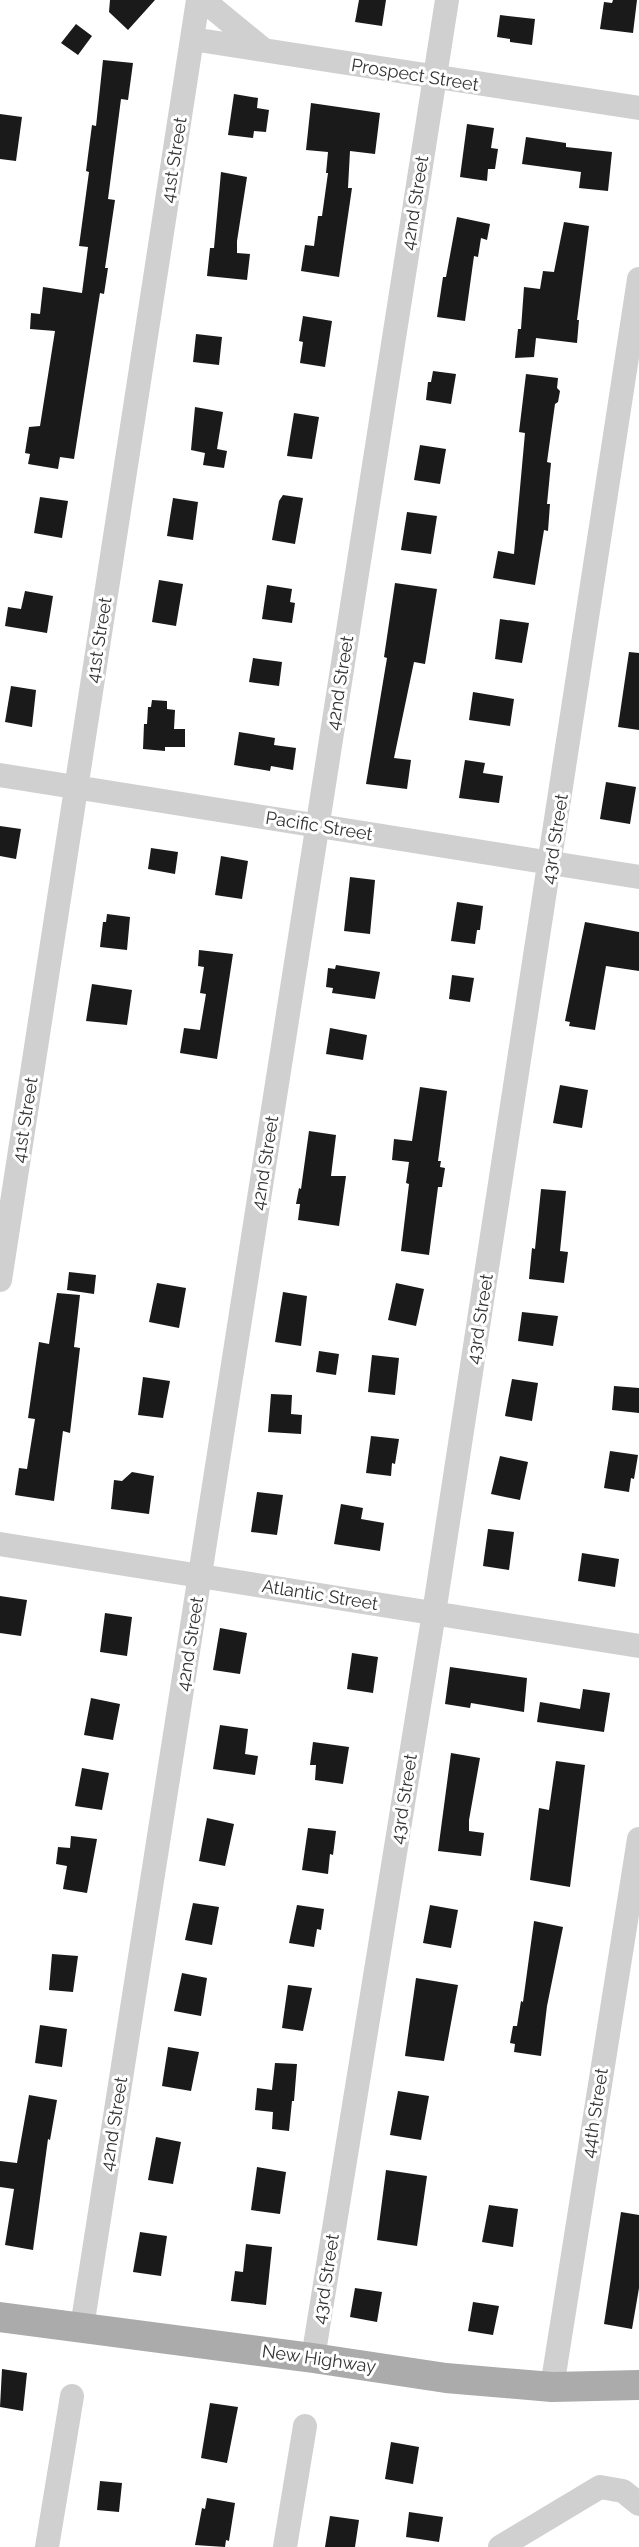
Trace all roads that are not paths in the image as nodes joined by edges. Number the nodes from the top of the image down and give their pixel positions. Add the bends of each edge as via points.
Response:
1 (198, 0) edge
2 (203, 0) edge
3 (447, 0) edge
4 (192, 39) junction
5 (264, 51) junction
6 (435, 78) junction
7 (639, 108) edge
8 (639, 279) edge
9 (0, 775) edge
10 (76, 788) junction
11 (318, 826) junction
12 (551, 862) junction
13 (639, 877) edge
14 (0, 1280) edge
15 (0, 1544) edge
16 (200, 1576) junction
17 (434, 1613) junction
18 (639, 1646) edge
19 (639, 1839) edge
20 (0, 2317) edge
21 (82, 2327) junction
22 (314, 2358) junction
23 (639, 2385) edge
24 (552, 2387) junction
25 (72, 2396) dead end
26 (305, 2426) dead end
27 (639, 2504) edge
28 (47, 2547) edge
29 (285, 2547) edge
30 (500, 2547) edge

1 - 4 street, 41st Street
2 - 5 street
3 - 6 street, 42nd Street
4 - 5 street, Prospect Street
4 - 10 street, 41st Street
5 - 6 street, Prospect Street
6 - 7 street, Prospect Street
6 - 11 street, 42nd Street
8 - 12 street, 43rd Street
9 - 10 street, Pacific Street
10 - 11 street, Pacific Street
10 - 14 street, 41st Street
11 - 12 street, Pacific Street
11 - 16 street, 42nd Street
12 - 13 street, Pacific Street
12 - 17 street, 43rd Street
15 - 16 street, Atlantic Street
16 - 17 street, Atlantic Street
16 - 21 street, 42nd Street
17 - 18 street, Atlantic Street
17 - 22 street, 43rd Street
19 - 24 street, 44th Street
20 - 21 main road, New Highway
21 - 22 main road, New Highway
22 - 24 main road, New Highway via 446,2379
23 - 24 main road, New Highway
25 - 28 street
26 - 29 street
27 - 30 street via 622,2491 600,2487

